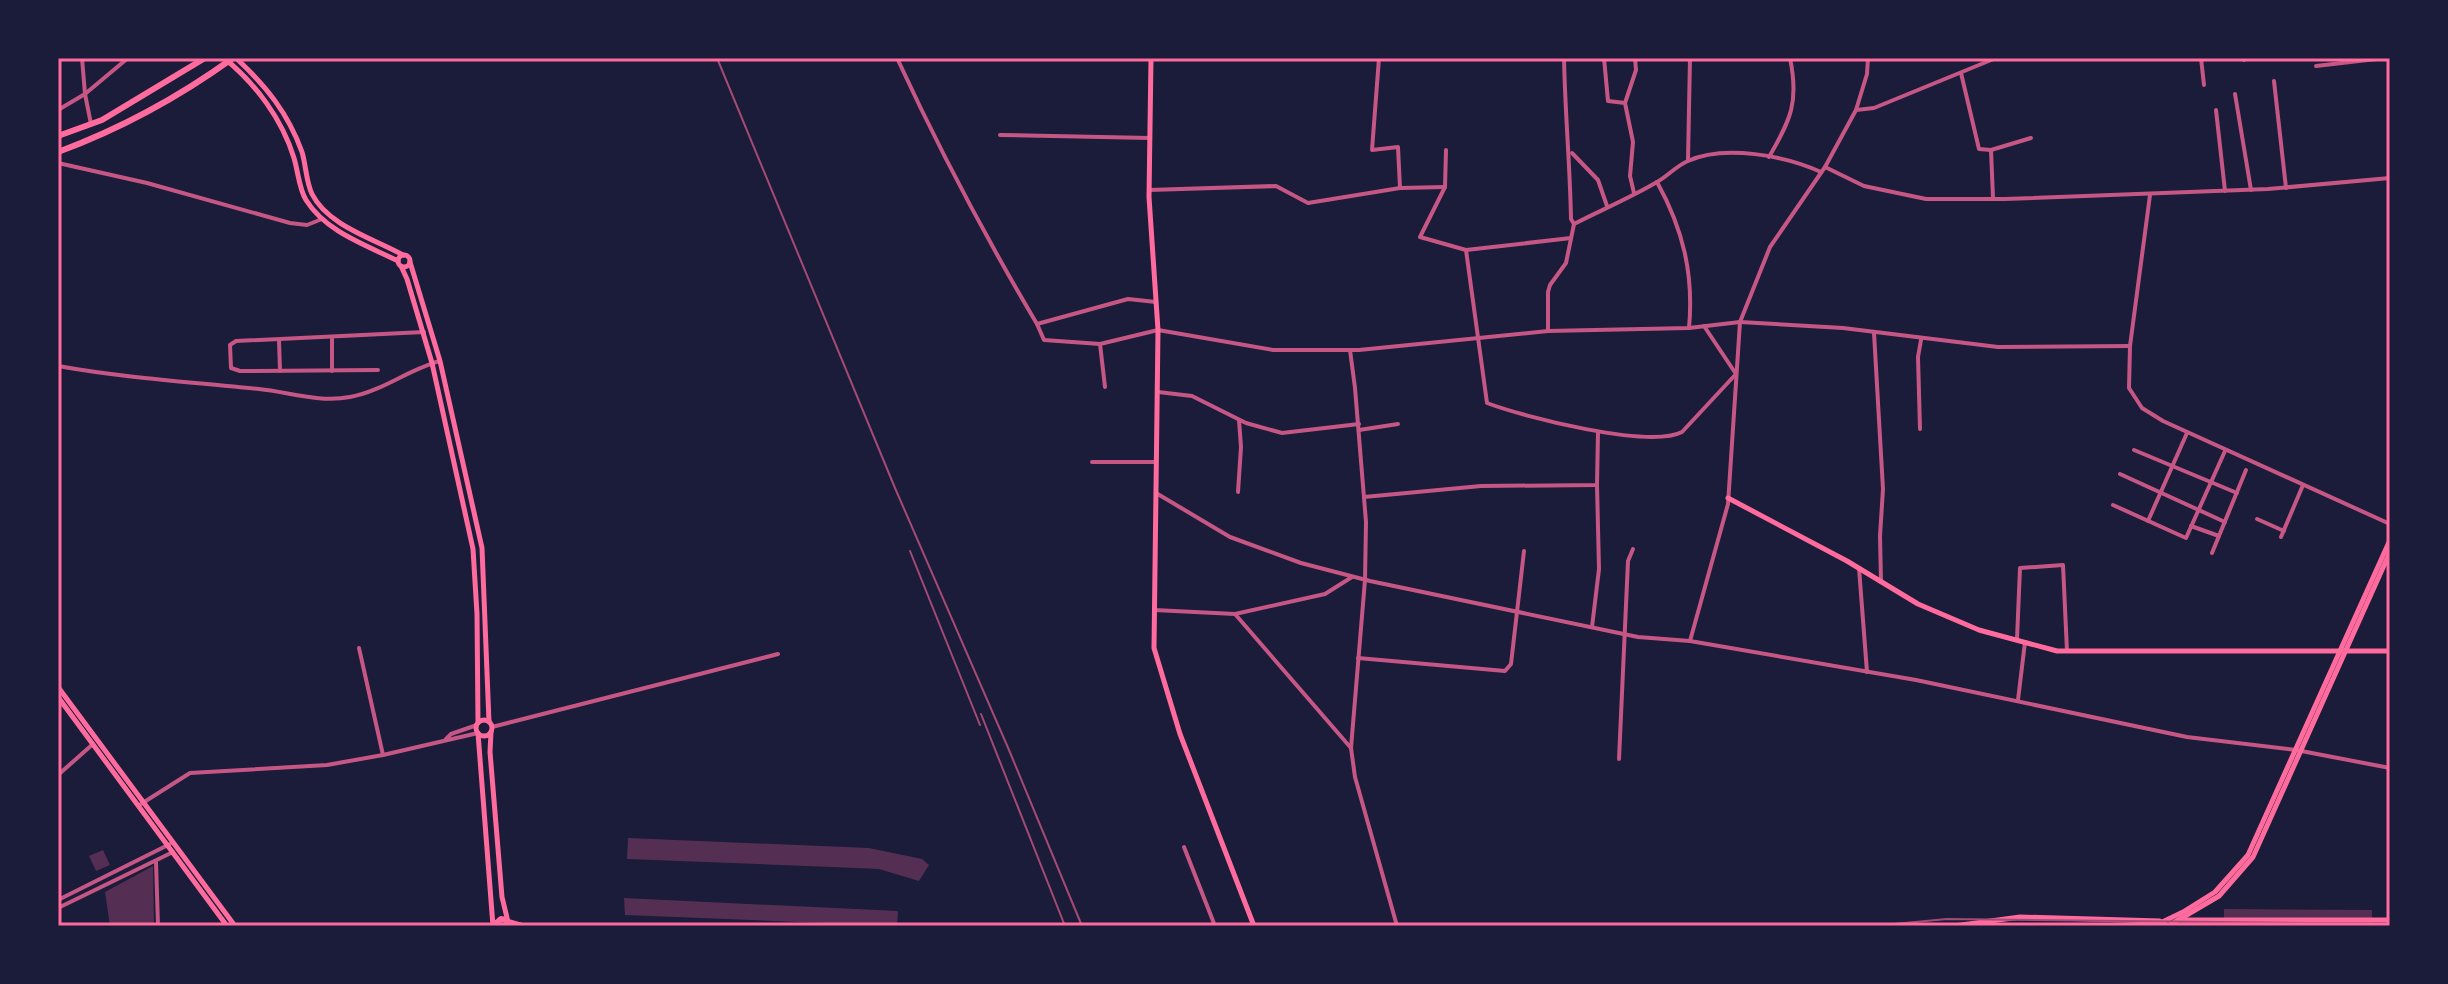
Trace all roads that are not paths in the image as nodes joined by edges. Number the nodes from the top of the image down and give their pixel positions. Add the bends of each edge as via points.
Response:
1 (82, 58) edge
2 (128, 58) edge
3 (205, 58) edge
4 (897, 58) edge
5 (1151, 58) edge
6 (1356, 58) edge
7 (1368, 58) edge
8 (1379, 58) edge
9 (1564, 58) edge
10 (1604, 58) edge
11 (1635, 58) edge
12 (1690, 58) edge
13 (1790, 58) edge
14 (1868, 58) edge
15 (1996, 58) edge
16 (2201, 58) edge
17 (2385, 58) edge
18 (230, 59) edge
19 (2316, 66) dead end
20 (1961, 73) junction
21 (2274, 81) dead end
22 (2204, 85) dead end
23 (85, 94) junction
24 (2235, 94) dead end
25 (1625, 103) junction
26 (58, 110) edge
27 (1856, 110) junction
28 (2216, 110) dead end
29 (91, 124) junction
30 (1000, 135) dead end
31 (58, 136) edge
32 (1150, 138) junction
33 (2031, 138) dead end
34 (1446, 150) dead end
35 (1991, 150) junction
36 (1570, 151) junction
37 (58, 152) edge
38 (1769, 157) junction
39 (1688, 160) junction
40 (58, 163) edge
41 (1823, 170) junction
42 (2390, 178) edge
43 (1657, 182) junction
44 (1445, 187) junction
45 (1400, 188) junction
46 (2286, 188) junction
47 (1149, 190) junction
48 (2251, 190) junction
49 (2225, 191) junction
50 (1634, 193) junction
51 (2150, 195) junction
52 (1993, 198) junction
53 (1607, 206) junction
54 (328, 212) junction
55 (322, 219) junction
56 (1574, 224) junction
57 (1572, 238) junction
58 (1466, 250) junction
59 (403, 255) junction
60 (410, 262) junction
61 (400, 264) junction
62 (1156, 302) junction
63 (1740, 322) junction
64 (1037, 324) junction
65 (1704, 326) junction
66 (1689, 328) junction
67 (1158, 330) junction
68 (1548, 331) junction
69 (424, 332) junction
70 (1874, 332) junction
71 (1477, 338) junction
72 (332, 339) junction
73 (279, 340) junction
74 (1921, 340) junction
75 (1100, 344) junction
76 (2130, 346) junction
77 (1350, 350) junction
78 (440, 361) junction
79 (432, 363) junction
80 (58, 366) edge
81 (378, 370) dead end
82 (280, 371) junction
83 (332, 371) junction
84 (1736, 374) junction
85 (1105, 387) dead end
86 (1158, 392) junction
87 (1239, 420) junction
88 (1398, 424) dead end
89 (1359, 427) junction
90 (1920, 429) dead end
91 (1598, 432) junction
92 (2187, 433) junction
93 (2134, 450) dead end
94 (2225, 451) junction
95 (1092, 462) dead end
96 (1156, 462) junction
97 (2172, 466) junction
98 (2246, 470) dead end
99 (2120, 474) dead end
100 (2210, 482) junction
101 (1597, 485) junction
102 (2303, 485) junction
103 (1238, 492) dead end
104 (1156, 493) junction
105 (2161, 493) junction
106 (2237, 493) junction
107 (1364, 497) junction
108 (1728, 498) junction
109 (2113, 505) dead end
110 (2199, 510) junction
111 (2257, 519) dead end
112 (2148, 521) junction
113 (2225, 522) junction
114 (2390, 524) edge
115 (2191, 526) junction
116 (2219, 536) junction
117 (2390, 540) edge
118 (1633, 549) dead end
119 (1524, 551) dead end
120 (2390, 552) edge
121 (2212, 553) dead end
122 (474, 564) junction
123 (482, 564) junction
124 (1859, 568) junction
125 (1352, 577) junction
126 (1365, 580) junction
127 (1881, 582) junction
128 (1154, 610) junction
129 (1517, 612) junction
130 (1235, 614) junction
131 (1592, 627) junction
132 (1624, 634) junction
133 (2017, 640) junction
134 (1690, 641) junction
135 (2025, 642) junction
136 (359, 648) dead end
137 (2067, 651) junction
138 (2390, 651) edge
139 (2341, 652) junction
140 (778, 654) dead end
141 (1358, 658) junction
142 (1867, 672) junction
143 (58, 687) edge
144 (58, 697) edge
145 (2018, 700) junction
146 (478, 724) junction
147 (490, 727) junction
148 (478, 733) junction
149 (446, 739) junction
150 (93, 744) junction
151 (1351, 748) junction
152 (2300, 751) junction
153 (383, 755) junction
154 (1619, 759) dead end
155 (2390, 768) edge
156 (58, 775) edge
157 (141, 804) junction
158 (170, 844) junction
159 (1184, 847) dead end
160 (176, 851) junction
161 (156, 862) junction
162 (58, 900) edge
163 (58, 908) edge
164 (2129, 920) junction
165 (2390, 920) edge
166 (2162, 921) junction
167 (2177, 921) junction
168 (509, 924) edge
169 (158, 926) edge
170 (227, 926) edge
171 (235, 926) edge
172 (493, 926) edge
173 (522, 926) edge
174 (1215, 926) edge
175 (1254, 926) edge
176 (1397, 926) edge
177 (1954, 926) edge
178 (2139, 926) edge
179 (2154, 926) edge
180 (2168, 926) edge

1 - 23 street
2 - 23 street
3 - 29 main road
4 - 64 street via 988,240
5 - 32 main road
6 - 7 street
8 - 45 street via 1372,150 1398,147
9 - 36 street
10 - 25 street via 1608,101
11 - 25 street
12 - 39 street
13 - 38 street via 1790,120
14 - 27 street
15 - 20 street
16 - 22 street
17 - 19 street
18 - 37 main road via 108,133
18 - 54 main road via 278,103 294,128 312,194
18 - 55 main road via 286,132 304,198
20 - 27 street via 1874,108
20 - 35 street via 1979,149
21 - 46 street
23 - 26 street
23 - 29 street
24 - 48 street
25 - 50 street via 1633,142
27 - 41 street
28 - 49 street
29 - 31 main road
30 - 32 street
32 - 47 main road
33 - 35 street
34 - 44 street
35 - 52 street
36 - 53 street via 1598,180
36 - 56 street
38 - 39 street via 1728,154
38 - 41 street
39 - 43 street
40 - 55 street via 290,223 307,225
41 - 52 street via 1864,186 1926,199
41 - 63 street via 1770,247
42 - 46 street
43 - 50 street
43 - 66 street via 1687,254
44 - 45 street
44 - 58 street via 1420,237
45 - 47 street via 1308,203 1276,186
46 - 48 street
47 - 62 main road
48 - 49 street
49 - 51 street
50 - 53 street
51 - 52 street
51 - 76 street
53 - 56 street
54 - 55 street
54 - 59 main road
55 - 61 main road
56 - 57 street
57 - 58 street
57 - 68 street via 1566,263 1548,292
58 - 71 street
59 - 60 main road
59 - 61 main road
60 - 61 main road
60 - 78 main road
61 - 69 main road
62 - 64 street via 1128,299
62 - 67 main road
63 - 65 street
63 - 70 street
63 - 84 street
64 - 75 street via 1044,340
65 - 66 street
65 - 84 street
66 - 68 street
67 - 75 street
67 - 77 street via 1273,350
67 - 86 main road
68 - 71 street
69 - 72 street
69 - 79 main road
70 - 74 street
70 - 127 street via 1883,489
71 - 77 street
71 - 91 street via 1487,403
72 - 73 street
72 - 83 street
73 - 82 street
73 - 82 street via 230,345 231,368
74 - 76 street via 1998,347
74 - 90 street
75 - 85 street
76 - 92 street via 2133,398
77 - 89 street
78 - 79 street
78 - 123 main road
79 - 80 street via 370,393 345,398
79 - 122 main road
81 - 83 street
82 - 83 street
84 - 91 street via 1673,437
84 - 108 street
86 - 87 street via 1192,396
86 - 96 main road
87 - 89 street via 1282,433
87 - 103 street
88 - 89 street
89 - 107 street
91 - 101 street
92 - 94 street
92 - 97 street
93 - 97 street
94 - 100 street
94 - 102 street
95 - 96 street
96 - 104 main road
97 - 100 street
97 - 105 street
98 - 106 street
99 - 105 street
100 - 106 street
100 - 110 street
101 - 107 street via 1481,486
101 - 131 street via 1599,569
102 - 111 street via 2282,534
102 - 114 street
104 - 125 street via 1230,537
104 - 128 main road
105 - 110 street
105 - 112 street
106 - 113 street
107 - 126 street
108 - 124 main road
108 - 134 street
109 - 112 street
110 - 113 street
110 - 115 street
112 - 115 street via 2186,538
113 - 116 street
115 - 116 street
116 - 121 street
117 - 139 main road
118 - 132 street
119 - 129 street
120 - 139 main road
122 - 123 main road
122 - 146 main road
123 - 147 main road
124 - 127 main road
124 - 142 street
125 - 126 street
125 - 130 street via 1325,594
126 - 129 street
126 - 141 street
127 - 133 main road via 1954,620
128 - 130 street
128 - 175 main road via 1154,648 1180,734
129 - 131 street
129 - 141 street via 1511,664 1505,671
130 - 151 street
131 - 132 street
132 - 134 street
132 - 154 street
133 - 135 main road
133 - 137 street via 2020,568 2063,565
134 - 142 street
135 - 137 main road
135 - 145 street
136 - 153 street
137 - 139 main road
138 - 139 main road
139 - 152 main road
140 - 147 street
141 - 151 street
142 - 145 street
143 - 157 main road
144 - 150 main road
145 - 152 street via 2187,737
146 - 147 main road via 483,720
146 - 148 main road
146 - 149 street
147 - 148 main road via 484,736
147 - 168 main road via 502,897
148 - 149 street
148 - 172 main road
149 - 153 street
150 - 156 street
150 - 157 main road
151 - 176 street
152 - 155 street
152 - 166 main road via 2248,855 2215,892
152 - 167 main road via 2253,857 2219,896
153 - 157 street via 277,770 190,773
157 - 158 main road
158 - 160 main road
158 - 162 street
159 - 174 street
160 - 161 street
160 - 170 main road
160 - 171 main road
161 - 163 street
161 - 169 street
164 - 166 main road
164 - 177 main road via 2020,917
164 - 178 main road
165 - 167 main road
166 - 167 main road
166 - 179 main road
167 - 180 main road
168 - 172 main road via 498,920
168 - 173 main road

